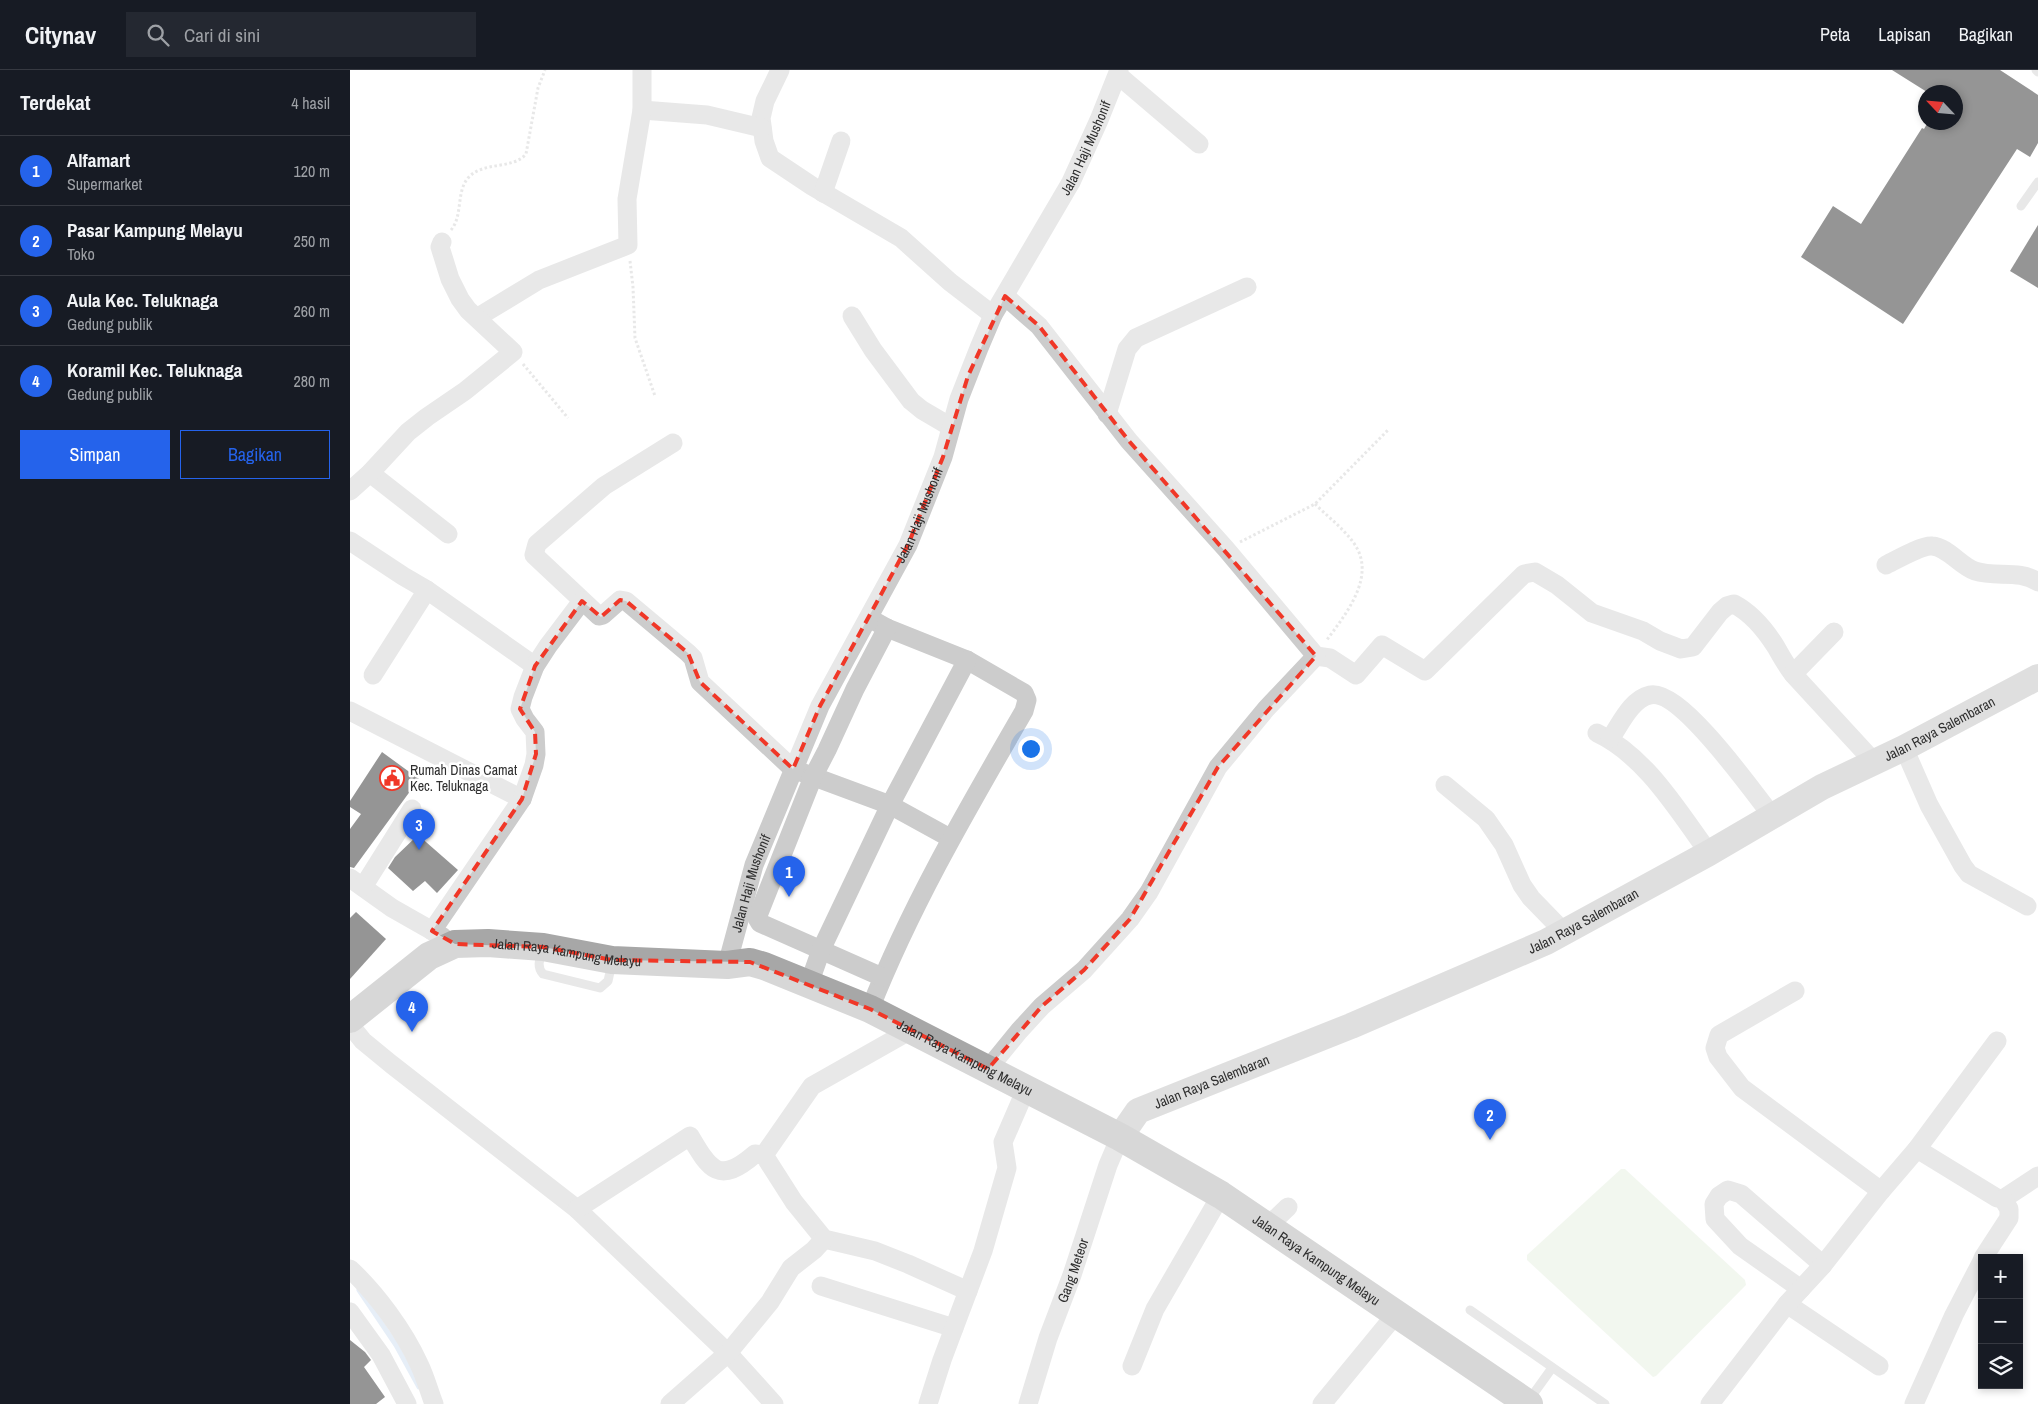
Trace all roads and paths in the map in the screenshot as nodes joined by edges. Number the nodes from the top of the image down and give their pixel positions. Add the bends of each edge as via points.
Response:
1 (545, 70) edge
2 (642, 70) edge
3 (780, 70) edge
4 (1118, 73) edge
5 (642, 110) junction
6 (762, 128) junction
7 (841, 141) dead end
8 (1199, 144) dead end
9 (2038, 182) edge
10 (823, 193) junction
11 (2021, 206) dead end
12 (442, 242) joint
13 (628, 245) junction
14 (1247, 288) dead end
15 (1004, 296) junction
16 (994, 315) junction
17 (852, 316) dead end
18 (478, 317) junction
19 (513, 352) junction
20 (655, 396) dead end
21 (1107, 414) junction
22 (568, 418) dead end
23 (952, 427) junction
24 (1389, 429) dead end
25 (673, 443) dead end
26 (370, 473) junction
27 (350, 491) edge
28 (1315, 504) junction
29 (448, 534) dead end
30 (350, 541) edge
31 (1226, 549) junction
32 (1886, 564) dead end
33 (2038, 582) edge
34 (427, 590) junction
35 (582, 601) junction
36 (869, 618) junction
37 (887, 628) junction
38 (1834, 632) dead end
39 (1316, 656) junction
40 (967, 660) junction
41 (535, 666) junction
42 (1793, 674) junction
43 (373, 675) dead end
44 (2038, 677) edge
45 (350, 711) edge
46 (1904, 748) junction
47 (1874, 762) junction
48 (793, 769) junction
49 (813, 777) junction
50 (1445, 785) dead end
51 (522, 799) junction
52 (890, 805) junction
53 (412, 809) dead end
54 (1772, 816) junction
55 (950, 838) junction
56 (1709, 853) junction
57 (357, 882) edge
58 (2027, 906) dead end
59 (1564, 932) junction
60 (443, 938) junction
61 (821, 950) junction
62 (727, 965) junction
63 (882, 977) junction
64 (809, 984) junction
65 (1795, 991) dead end
66 (870, 1009) junction
67 (350, 1018) edge
68 (350, 1026) edge
69 (911, 1030) junction
70 (1997, 1041) dead end
71 (988, 1069) junction
72 (1026, 1088) junction
73 (1120, 1137) junction
74 (1917, 1149) junction
75 (764, 1155) junction
76 (2038, 1176) edge
77 (1881, 1192) junction
78 (1221, 1195) junction
79 (2003, 1199) junction
80 (1288, 1206) dead end
81 (577, 1209) junction
82 (1267, 1226) junction
83 (824, 1239) junction
84 (1985, 1254) edge
85 (1824, 1265) junction
86 (1978, 1267) edge
87 (350, 1269) edge
88 (821, 1286) dead end
89 (1801, 1290) junction
90 (968, 1291) junction
91 (1787, 1304) junction
92 (1470, 1310) dead end
93 (350, 1312) edge
94 (1396, 1314) junction
95 (954, 1328) junction
96 (728, 1353) junction
97 (1132, 1366) dead end
98 (1879, 1366) dead end
99 (1552, 1368) junction
100 (407, 1404) edge
101 (434, 1404) edge
102 (670, 1404) edge
103 (774, 1404) edge
104 (928, 1404) edge
105 (1028, 1404) edge
106 (1322, 1404) edge
107 (1528, 1404) edge
108 (1606, 1404) edge
109 (1710, 1404) edge
110 (1914, 1404) edge

1 - 12 path via 538,88 526,154 522,160 482,170 468,178 461,195 457,221
2 - 5 street
3 - 6 street via 763,107
4 - 8 street
4 - 15 street, Jalan Haji Mushonif via 1070,182
5 - 6 street via 707,115
5 - 13 street via 627,200
6 - 10 street via 770,158
7 - 10 street
9 - 11 lane
10 - 16 street via 901,238 950,282
12 - 18 street via 440,247 450,279 468,310
13 - 18 street via 540,280
13 - 20 path via 635,338
14 - 21 street via 1136,338 1128,349
15 - 16 street, Jalan Haji Mushonif
15 - 21 street via 1039,326
16 - 23 street, Jalan Haji Mushonif via 968,376
17 - 23 street via 911,402
18 - 19 street
19 - 22 path
19 - 26 street via 465,392 408,432
21 - 31 street
23 - 36 street, Jalan Haji Mushonif via 908,545
24 - 28 path
25 - 35 street via 604,486 536,546 534,555
26 - 27 street
26 - 29 street
28 - 31 path
28 - 39 path via 1352,540 1362,571 1351,608
30 - 34 street
31 - 39 street
32 - 33 street via 1932,546 1942,549 1974,571 2018,574
34 - 41 street
34 - 43 street
35 - 41 street
35 - 48 street via 601,616 620,600 626,601 693,658 700,682
36 - 37 street
36 - 48 street, Jalan Haji Mushonif via 820,706
37 - 40 street
37 - 49 street
38 - 42 street
39 - 42 street via 1330,658 1356,675 1382,645 1425,671 1524,574 1535,572 1592,612 1643,631 1681,650 1693,646 1720,612 1734,604 1763,630
39 - 71 street via 1218,767 1149,892 1130,919 1084,970 1042,1006
40 - 52 street
40 - 55 street via 1024,693 1027,700 1024,711
41 - 51 street via 520,709 535,732 536,754
42 - 47 street
44 - 46 main road, Jalan Raya Salembaran
45 - 51 street
46 - 47 main road, Jalan Raya Salembaran
46 - 58 street via 1929,805 1969,874
47 - 54 main road, Jalan Raya Salembaran
48 - 49 street
48 - 62 street, Jalan Haji Mushonif via 754,865
49 - 52 street
49 - 61 street via 757,918 760,923
50 - 59 street via 1486,820 1504,845 1531,898
51 - 60 street
52 - 55 street
52 - 61 street
53 - 57 street
54 - 56 main road, Jalan Raya Salembaran
54 - 56 street via 1702,726 1666,698 1648,695 1603,736 1644,767
55 - 63 street
56 - 59 main road, Jalan Raya Salembaran
57 - 60 street via 392,908
59 - 73 main road, Jalan Raya Salembaran via 1351,1026 1138,1111
60 - 62 main road, Jalan Raya Kampung Melayu via 543,947 612,960
60 - 67 main road, Jalan Raya Kampung Melayu via 429,956
61 - 63 street
61 - 64 street
62 - 64 main road, Jalan Raya Kampung Melayu via 750,962
63 - 66 street
64 - 66 main road, Jalan Raya Kampung Melayu
65 - 77 street via 1719,1035 1715,1048 1718,1057 1742,1088
66 - 69 main road, Jalan Raya Kampung Melayu
68 - 81 street via 391,1064
69 - 71 main road, Jalan Raya Kampung Melayu
69 - 75 street via 812,1086
70 - 74 street
71 - 72 main road, Jalan Raya Kampung Melayu
72 - 73 main road, Jalan Raya Kampung Melayu
72 - 90 street via 1003,1142 1007,1168
73 - 78 main road, Jalan Raya Kampung Melayu
73 - 105 street, Gang Meteor via 1048,1338
74 - 77 street
74 - 79 street
75 - 81 street via 755,1154 746,1162 722,1172 707,1163 690,1136
75 - 83 street via 794,1202
76 - 79 street
77 - 85 street
78 - 82 main road, Jalan Raya Kampung Melayu
78 - 97 street via 1155,1309
79 - 84 street via 2009,1208 2009,1218
80 - 82 street
81 - 96 street
82 - 94 main road, Jalan Raya Kampung Melayu
83 - 90 street via 875,1251
83 - 96 street via 791,1268 770,1302
85 - 89 street
85 - 89 street via 1741,1194 1728,1190 1719,1196 1714,1204 1715,1219 1740,1246
86 - 110 street
87 - 101 street via 405,1339 420,1364
88 - 95 street
89 - 91 street
90 - 95 street
91 - 98 street
91 - 109 street
92 - 99 lane
93 - 100 street via 381,1355
94 - 106 street
94 - 107 main road, Jalan Raya Kampung Melayu
95 - 104 street
96 - 102 street
96 - 103 street
99 - 107 lane
99 - 108 lane

